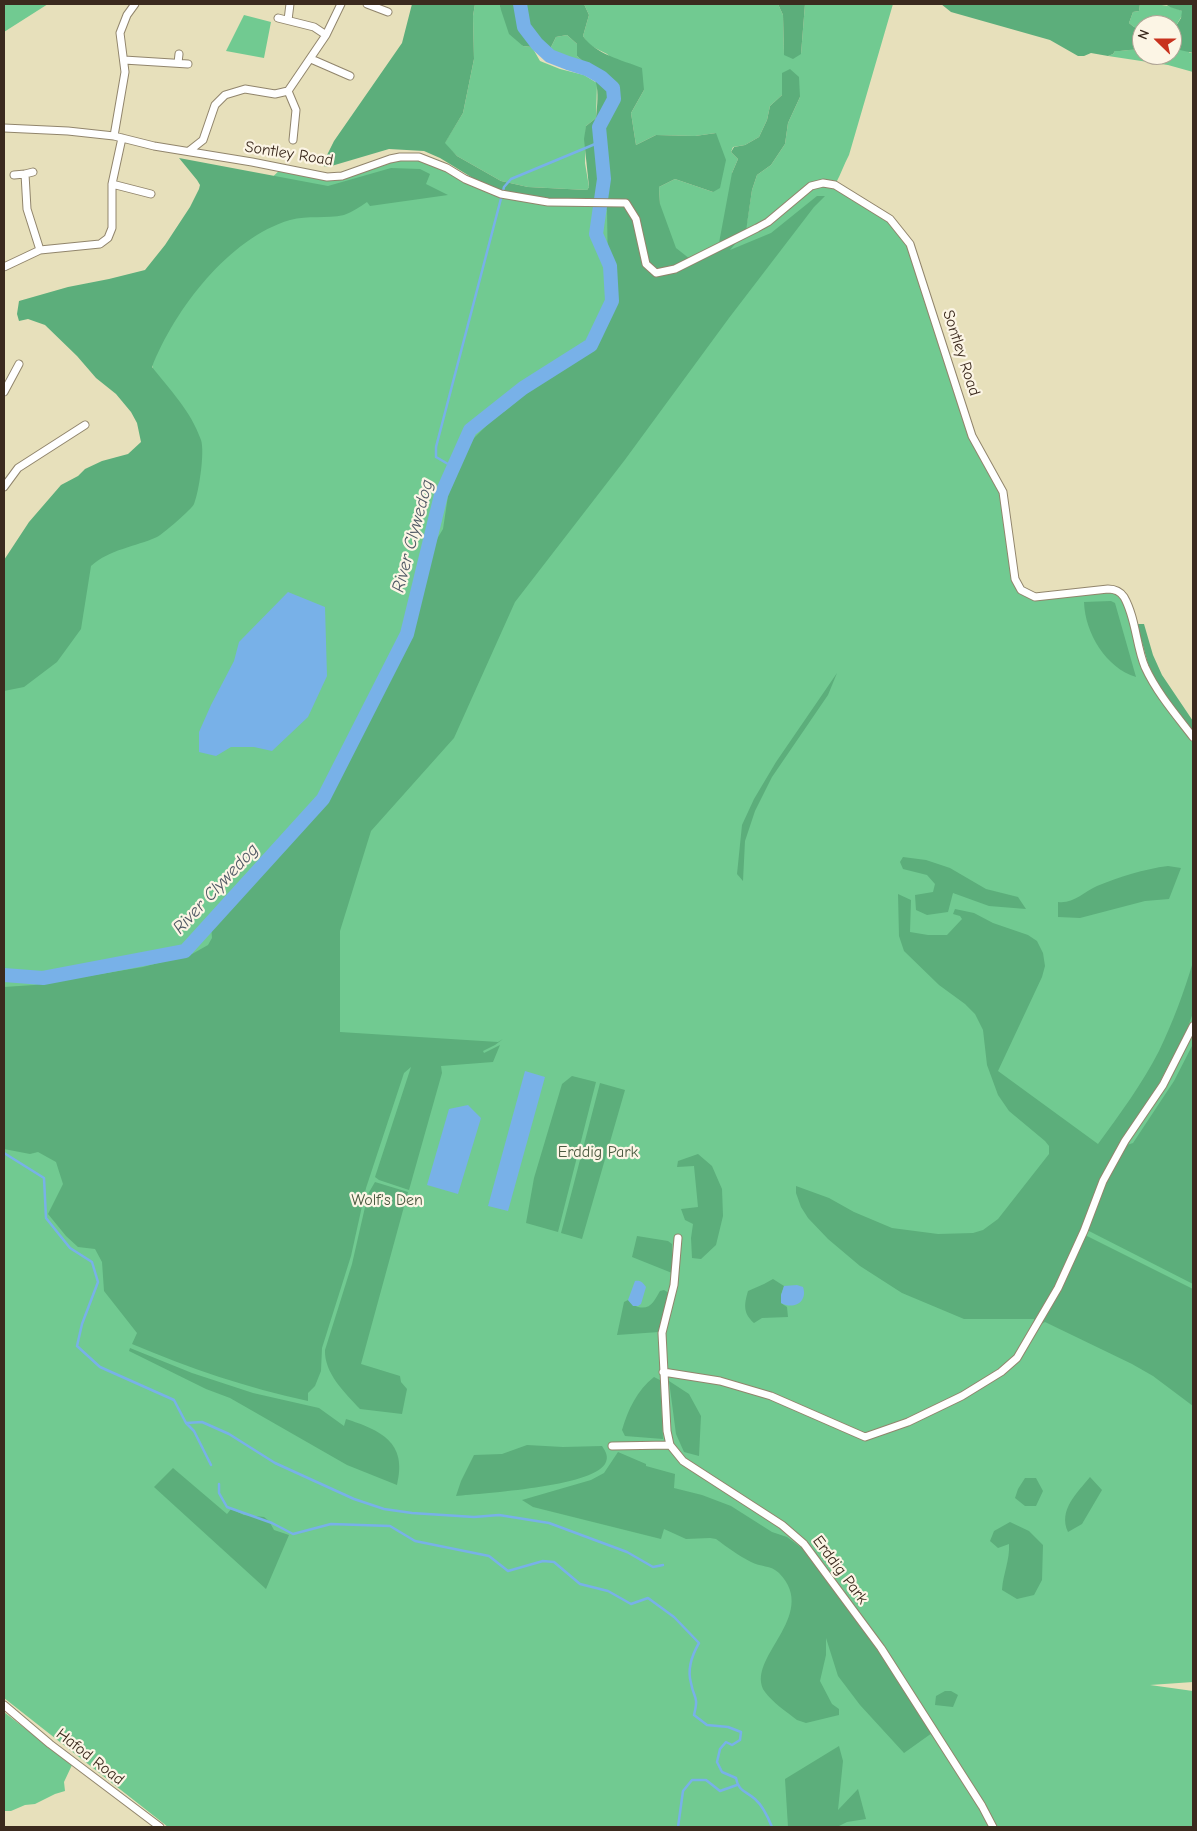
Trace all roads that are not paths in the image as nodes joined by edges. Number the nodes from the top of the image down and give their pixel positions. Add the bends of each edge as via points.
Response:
1 (136, 4) edge
2 (290, 4) edge
3 (342, 4) edge
4 (367, 4) edge
5 (388, 12) dead end
6 (278, 18) dead end
7 (288, 20) junction
8 (326, 35) junction
9 (179, 54) dead end
10 (311, 59) junction
11 (124, 60) junction
12 (178, 63) junction
13 (188, 64) dead end
14 (350, 76) dead end
15 (288, 91) junction
16 (4, 128) edge
17 (114, 136) junction
18 (122, 138) junction
19 (293, 140) dead end
20 (189, 152) junction
21 (33, 172) dead end
22 (24, 174) junction
23 (14, 175) dead end
24 (112, 184) junction
25 (151, 194) dead end
26 (40, 250) junction
27 (4, 267) edge
28 (19, 364) dead end
29 (4, 392) edge
30 (85, 425) dead end
31 (4, 487) edge
32 (1193, 737) edge
33 (1193, 1026) edge
34 (678, 1238) dead end
35 (663, 1372) junction
36 (670, 1445) junction
37 (612, 1446) dead end
38 (4, 1705) edge
39 (160, 1827) edge
40 (993, 1827) edge

1 - 11 street via 127,15 120,33
2 - 7 street
3 - 8 street
4 - 5 street
6 - 7 street
7 - 8 street via 314,27
8 - 10 street
9 - 12 street
10 - 14 street
10 - 15 street
11 - 12 street
11 - 17 street via 125,72
12 - 13 street
15 - 19 street via 296,110
15 - 20 street via 275,94 245,89 225,95 215,105 203,140
16 - 17 street, Sontley Road
17 - 18 street, Sontley Road
18 - 20 street, Sontley Road
18 - 24 street
20 - 32 street, Sontley Road via 327,177 342,176 400,157 418,157 503,195 548,202 626,203 636,219 646,264 656,273 675,269 768,222 811,186 835,185 890,219 910,244 972,436 1003,492 1015,579 1021,590 1035,597 1108,589 1122,593 1144,666 1156,689
21 - 22 street
22 - 23 street
22 - 26 street via 27,209
24 - 25 street
24 - 26 street via 112,228 108,238 100,244
26 - 27 street
28 - 29 street
30 - 31 street via 18,468
33 - 35 street via 1163,1085 1125,1141 1103,1181 1058,1288 1017,1358 1001,1372 962,1396 908,1422 865,1437 771,1396 720,1381
34 - 35 street via 674,1285 662,1333
35 - 36 street
36 - 37 street
36 - 40 street, Erddig Park via 683,1461 782,1525 804,1544 881,1648
38 - 39 street, Hafod Road

